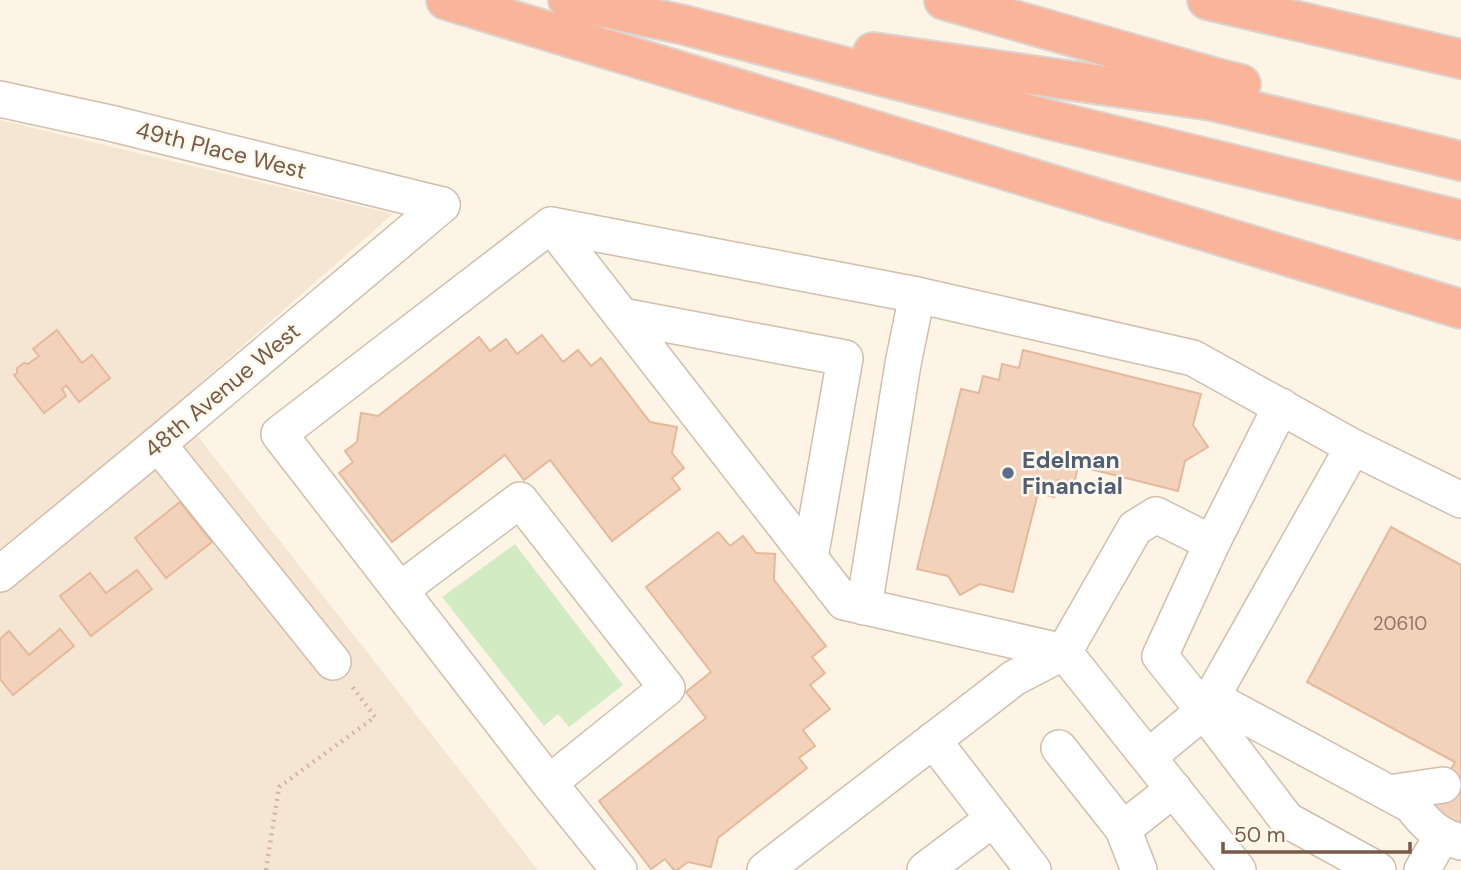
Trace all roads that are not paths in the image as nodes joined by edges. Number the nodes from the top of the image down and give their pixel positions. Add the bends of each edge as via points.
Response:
1 (446, 0) edge
2 (568, 0) edge
3 (944, 0) edge
4 (1207, 0) edge
5 (684, 24) junction
6 (1461, 59) edge
7 (0, 99) edge
8 (1461, 136) edge
9 (1461, 161) edge
10 (442, 205) joint
11 (1461, 220) edge
12 (551, 225) junction
13 (917, 295) junction
14 (1461, 309) edge
15 (622, 316) junction
16 (1281, 406) junction
17 (158, 444) junction
18 (1353, 447) junction
19 (1461, 500) edge
20 (1212, 543) junction
21 (810, 558) junction
22 (0, 574) edge
23 (400, 590) junction
24 (864, 607) junction
25 (1065, 652) junction
26 (333, 662) road end
27 (1208, 704) junction
28 (933, 740) junction
29 (1059, 748) dead end
30 (1148, 757) junction
31 (549, 783) junction
32 (1443, 785) dead end
33 (1174, 789) junction
34 (1389, 793) junction
35 (993, 819) junction
36 (1123, 828) junction
37 (1452, 839) edge
38 (619, 870) edge
39 (765, 870) edge
40 (925, 870) edge
41 (1032, 870) edge
42 (1139, 870) edge
43 (1238, 870) edge
44 (1378, 870) edge
45 (1422, 870) edge

1 - 14 highway
2 - 5 highway
3 - 8 highway via 1213,77
4 - 6 highway
5 - 9 highway via 1212,101
5 - 11 highway
7 - 10 street, 49th Place West
10 - 17 street, 48th Avenue West
12 - 13 street
12 - 15 street
12 - 23 street via 279,434
13 - 16 street via 1194,358
13 - 24 street
15 - 21 street
15 - 21 street via 845,358
16 - 18 street
16 - 20 street
17 - 22 street, 48th Avenue West
17 - 26 street
18 - 19 street
18 - 27 street
20 - 25 street via 1156,515 1135,528
20 - 27 street via 1160,656
21 - 24 street via 844,602
23 - 31 street
23 - 31 street via 520,500 667,688
24 - 25 street
25 - 28 street via 1014,678
25 - 30 street
27 - 30 street
27 - 34 street
27 - 44 street via 1287,820
28 - 35 street
28 - 39 street
29 - 36 street
30 - 33 street
31 - 38 street
32 - 34 street
33 - 36 street
33 - 43 street
34 - 37 street via 1411,804 1424,820
35 - 40 street
35 - 41 street
36 - 42 street
37 - 45 street

